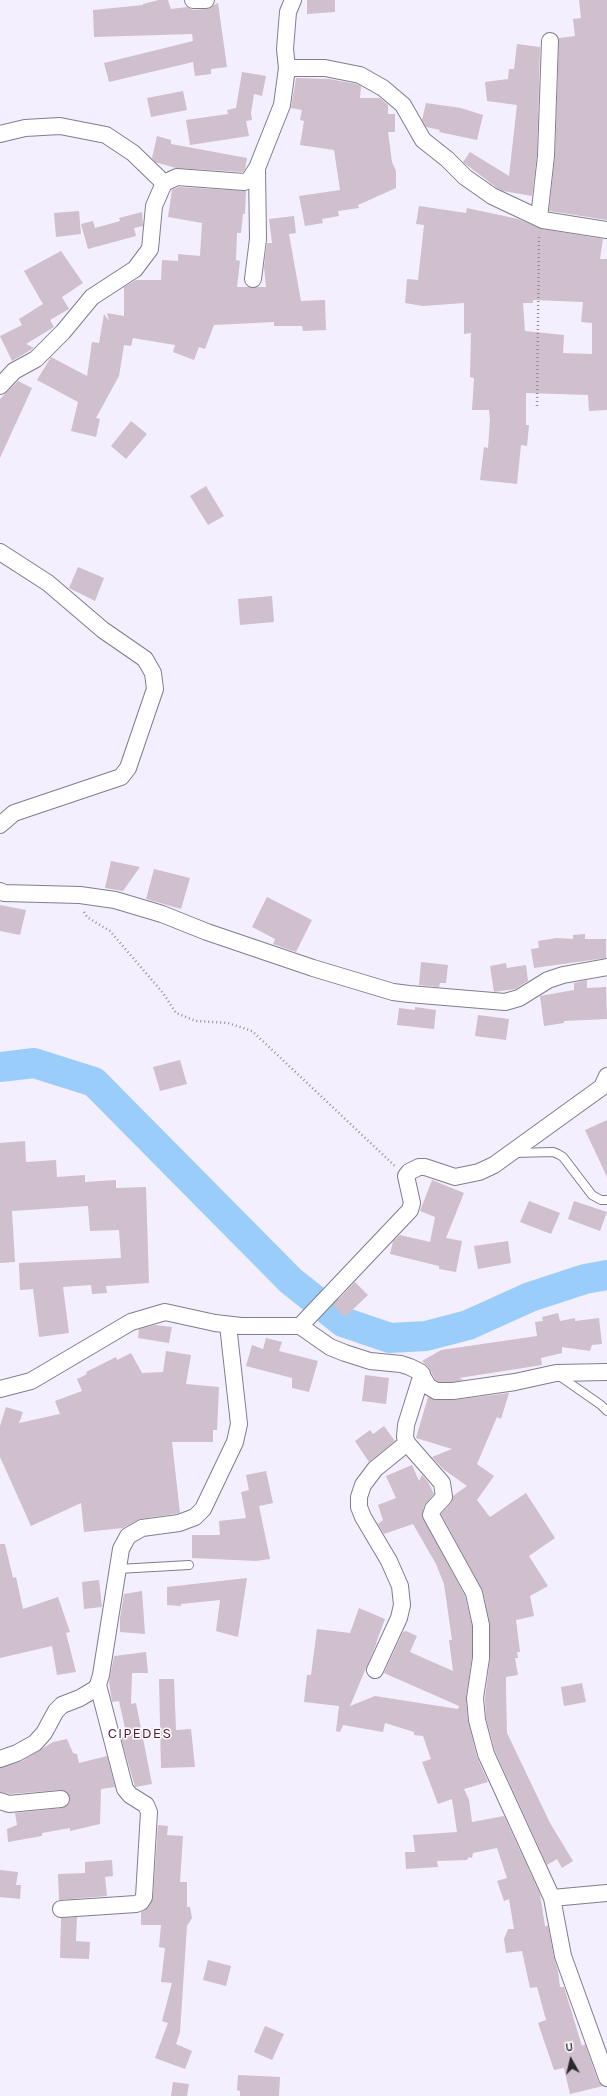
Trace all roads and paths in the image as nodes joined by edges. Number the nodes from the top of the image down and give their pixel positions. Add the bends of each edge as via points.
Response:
1 (193, 0) edge
2 (206, 0) edge
3 (293, 0) edge
4 (550, 41) dead end
5 (288, 68) junction
6 (0, 134) edge
7 (257, 168) junction
8 (164, 183) junction
9 (539, 218) junction
10 (607, 230) edge
11 (253, 279) dead end
12 (0, 386) edge
13 (537, 406) dead end
14 (0, 552) edge
15 (0, 825) edge
16 (0, 891) edge
17 (80, 895) junction
18 (607, 967) edge
19 (607, 1076) edge
20 (510, 1153) junction
21 (406, 1176) junction
22 (607, 1200) edge
23 (303, 1322) junction
24 (228, 1325) junction
25 (607, 1372) edge
26 (556, 1373) junction
27 (422, 1374) junction
28 (0, 1390) edge
29 (607, 1411) edge
30 (407, 1443) junction
31 (189, 1565) dead end
32 (118, 1569) junction
33 (375, 1670) dead end
34 (98, 1685) junction
35 (0, 1759) edge
36 (60, 1799) dead end
37 (0, 1801) edge
38 (607, 1893) edge
39 (552, 1898) junction
40 (61, 1908) dead end
41 (607, 2078) edge

1 - 2 street
3 - 5 street via 288,12 285,49
4 - 9 street via 546,156
5 - 7 street via 282,106
5 - 9 street via 324,68 360,75 383,88 403,105 423,140 448,159 465,177 492,196
6 - 8 street via 25,128 60,126 106,136 134,153
7 - 8 street via 249,180 244,182 177,177
7 - 11 street via 258,239
8 - 12 street via 154,206 150,249 135,269 92,298 36,359 14,371
9 - 10 street
9 - 13 path
14 - 15 street via 48,584 103,630 145,659 150,665 155,681 155,689 142,731 128,768 121,777 14,813
16 - 17 street
17 - 18 street via 115,900 162,914 313,968 393,992 505,1002 519,998 548,980
17 - 21 path via 81,908 87,917 110,931 176,1013 196,1021 228,1023 252,1031
19 - 20 street via 602,1087
20 - 21 street via 479,1172 455,1177 419,1168
20 - 22 lane via 558,1154 592,1195 600,1200
21 - 23 street via 412,1203 410,1210
23 - 24 street via 266,1327
23 - 27 street via 330,1347 370,1361 401,1364
24 - 28 street via 165,1312 131,1322 31,1381
24 - 32 street via 239,1424 235,1442 203,1509 195,1517 142,1528 128,1536 121,1549
25 - 26 street
26 - 27 street via 515,1382 436,1391 428,1386
26 - 29 lane
27 - 30 street via 406,1425
30 - 33 street via 375,1469 359,1497 363,1518 389,1561 400,1586 402,1605 399,1618
30 - 39 street via 442,1483 442,1500 431,1515 474,1592 481,1625 481,1658 475,1698 477,1720 484,1747
31 - 32 lane
32 - 34 street via 102,1675
34 - 35 street via 80,1698 62,1705 35,1743
34 - 40 street via 125,1789 146,1805 149,1812 144,1897 136,1904
36 - 37 street via 9,1804
38 - 39 street
39 - 41 street via 563,1956

